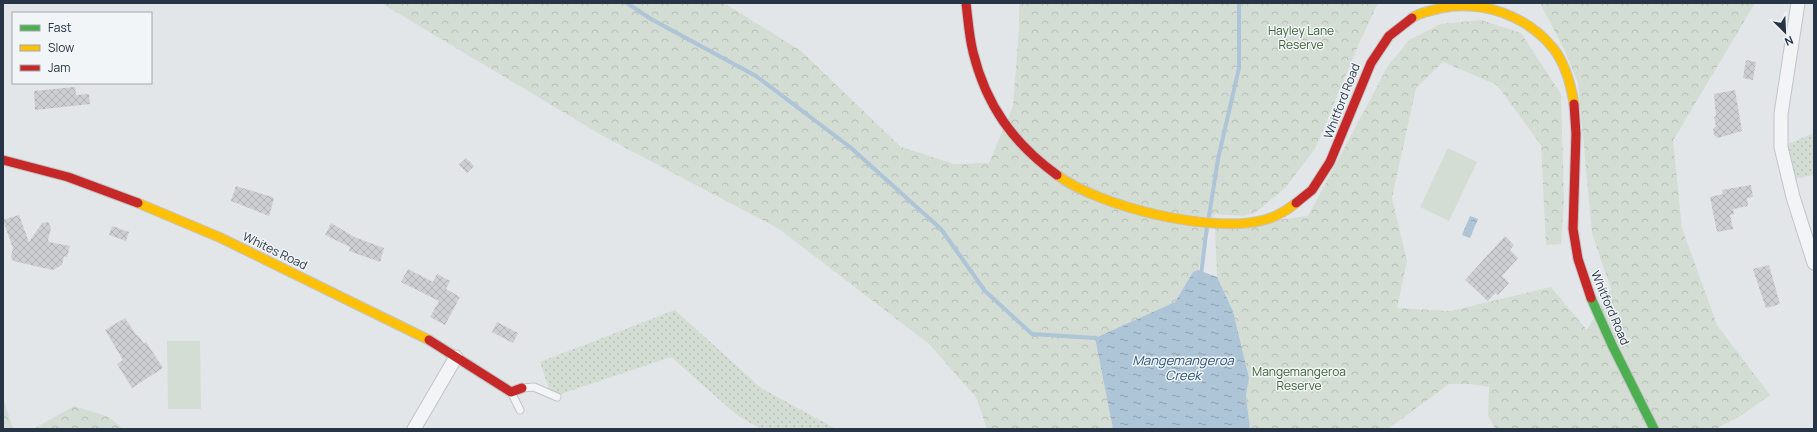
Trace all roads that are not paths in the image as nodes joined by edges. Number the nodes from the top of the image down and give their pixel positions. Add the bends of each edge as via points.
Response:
1 (966, 3) edge
2 (1798, 3) edge
3 (3, 160) edge
4 (1814, 263) edge
5 (456, 357) junction
6 (522, 388) joint
7 (511, 392) junction
8 (557, 397) dead end
9 (520, 410) dead end
10 (414, 429) edge
11 (1654, 429) edge

1 - 11 main road, Whitford Road via 970,44 981,82 998,117 1023,149 1053,174 1070,186 1131,209 1180,219 1232,224 1263,221 1282,214 1313,190 1334,156 1370,61 1389,36 1405,22 1434,9 1456,4 1501,11 1523,21 1548,43 1562,60 1569,76 1575,99 1571,211 1577,257 1610,339
2 - 4 street via 1781,114 1781,147 1793,197
3 - 5 main road, Whites Road via 68,177 158,210 423,337
5 - 7 main road, Whites Road
5 - 10 street
6 - 7 main road
6 - 8 lane via 534,387
7 - 9 lane

